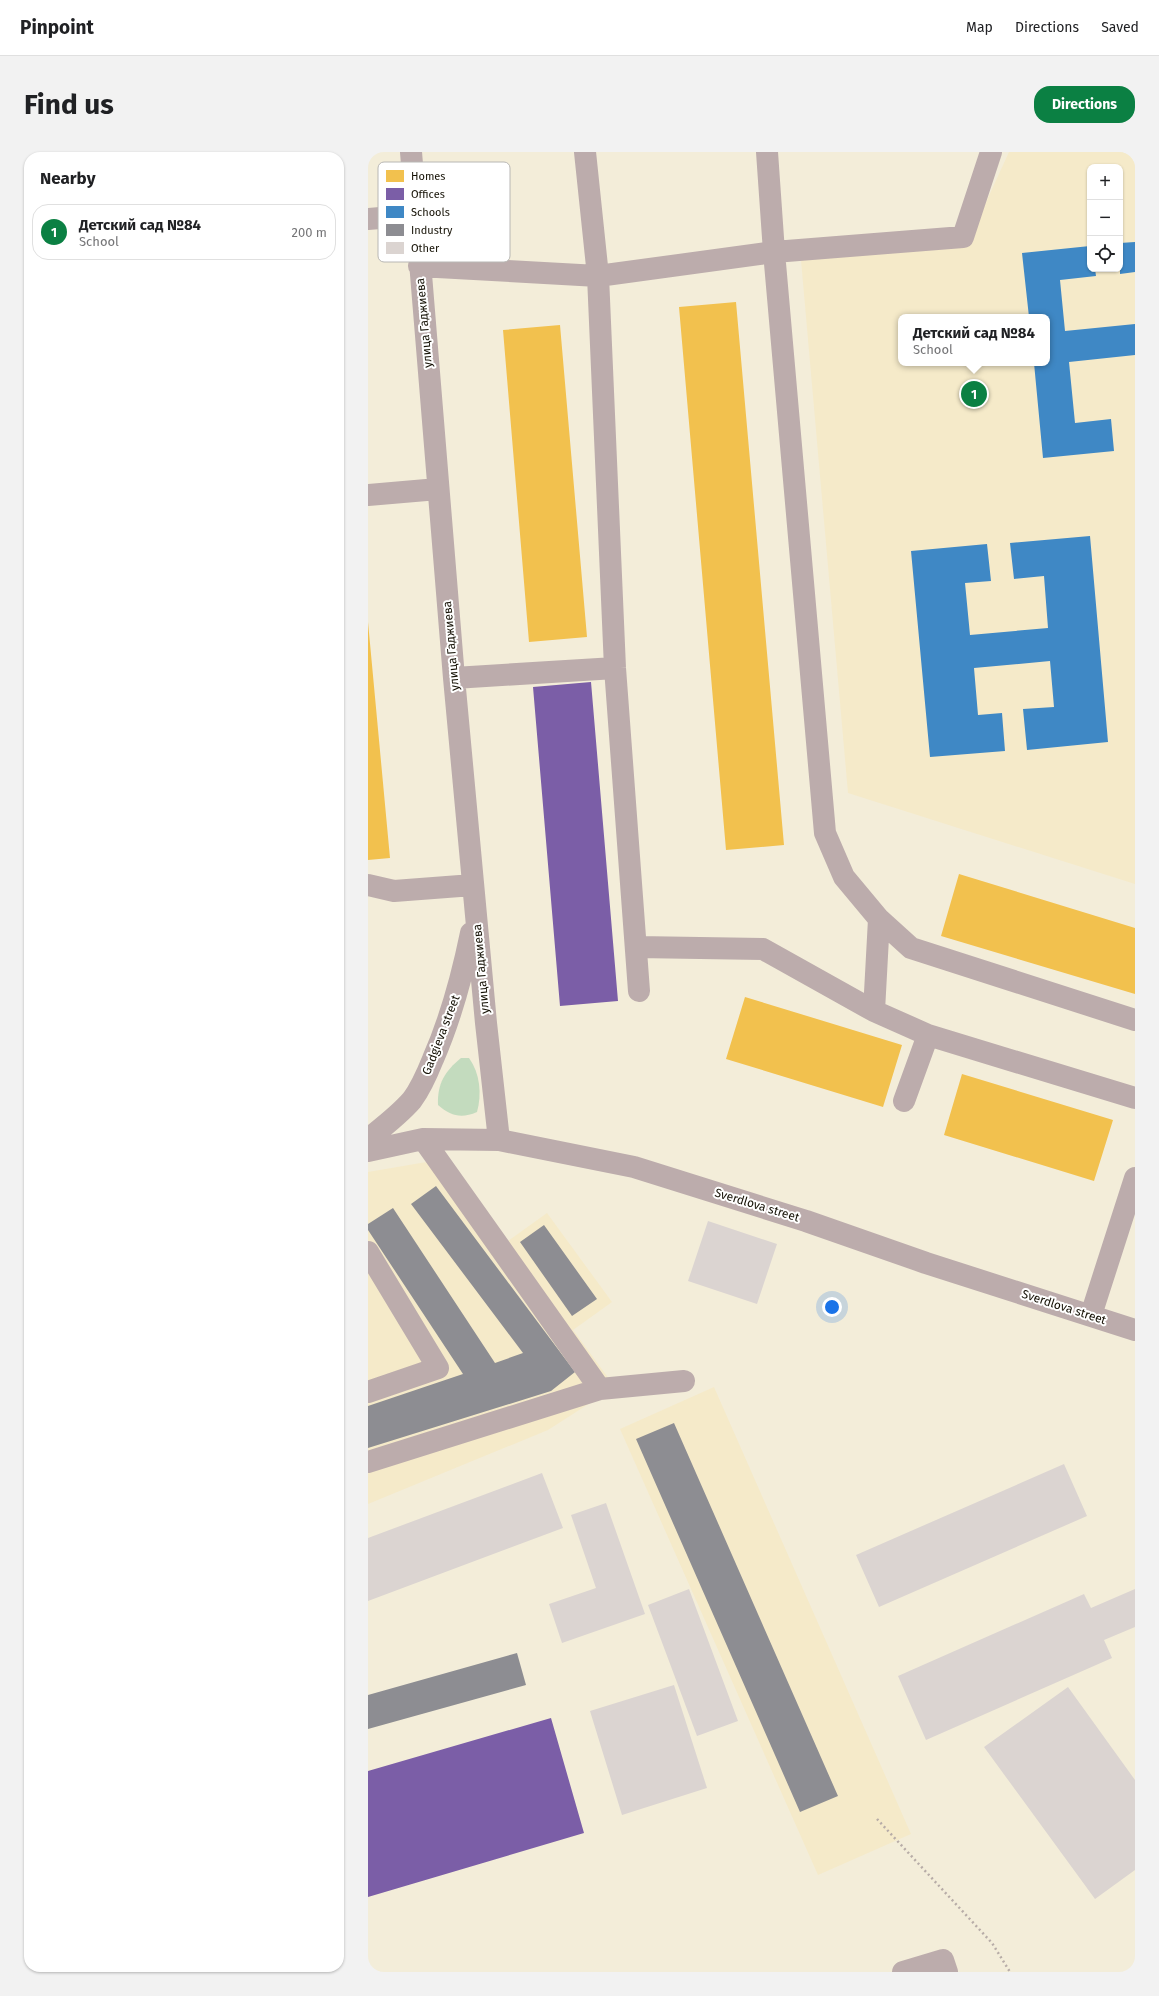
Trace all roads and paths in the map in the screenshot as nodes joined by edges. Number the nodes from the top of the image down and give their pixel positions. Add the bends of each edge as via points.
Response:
1 (410, 152) edge
2 (585, 152) edge
3 (767, 152) edge
4 (991, 152) edge
5 (411, 162) edge
6 (378, 218) edge
7 (368, 219) edge
8 (774, 252) junction
9 (419, 262) edge
10 (419, 266) junction
11 (598, 276) junction
12 (438, 489) junction
13 (368, 495) edge
14 (615, 668) junction
15 (454, 678) junction
16 (368, 885) edge
17 (473, 885) junction
18 (476, 910) junction
19 (879, 919) junction
20 (637, 947) junction
21 (639, 990) dead end
22 (874, 1011) junction
23 (1135, 1020) edge
24 (928, 1035) junction
25 (1135, 1098) edge
26 (904, 1101) dead end
27 (368, 1139) edge
28 (422, 1139) junction
29 (499, 1140) junction
30 (368, 1151) edge
31 (1135, 1178) edge
32 (1131, 1206) edge
33 (368, 1252) edge
34 (1091, 1315) junction
35 (1135, 1330) edge
36 (684, 1381) dead end
37 (600, 1389) junction
38 (368, 1392) edge
39 (368, 1462) edge
40 (877, 1819) dead end
41 (903, 1972) edge
42 (946, 1972) edge
43 (1010, 1972) edge

1 - 5 street, улица Гаджиева
2 - 11 street
3 - 8 street
4 - 8 street via 962,237
6 - 7 street
8 - 11 street
8 - 19 street via 825,833 844,877
9 - 10 street, улица Гаджиева
10 - 11 street
10 - 12 street, улица Гаджиева
11 - 14 street
12 - 13 street
12 - 15 street, улица Гаджиева
14 - 15 street
14 - 20 street
15 - 17 street, улица Гаджиева
16 - 17 street via 394,891
17 - 18 street, улица Гаджиева
18 - 27 street, Gadgieva street via 460,985 447,1027 427,1074 415,1095 399,1114
18 - 29 street, улица Гаджиева
19 - 22 street
19 - 23 street via 910,948
20 - 21 street
20 - 22 street via 762,949
22 - 24 street
24 - 25 street
24 - 26 street
28 - 29 street, Sverdlova street
28 - 30 street, Sverdlova street
28 - 37 street
29 - 34 street, Sverdlova street via 634,1167
31 - 32 street
32 - 34 street via 1108,1259
33 - 38 street via 438,1368
34 - 35 street, Sverdlova street
36 - 37 street
37 - 39 street
40 - 43 path via 992,1943
41 - 42 street via 943,1960

